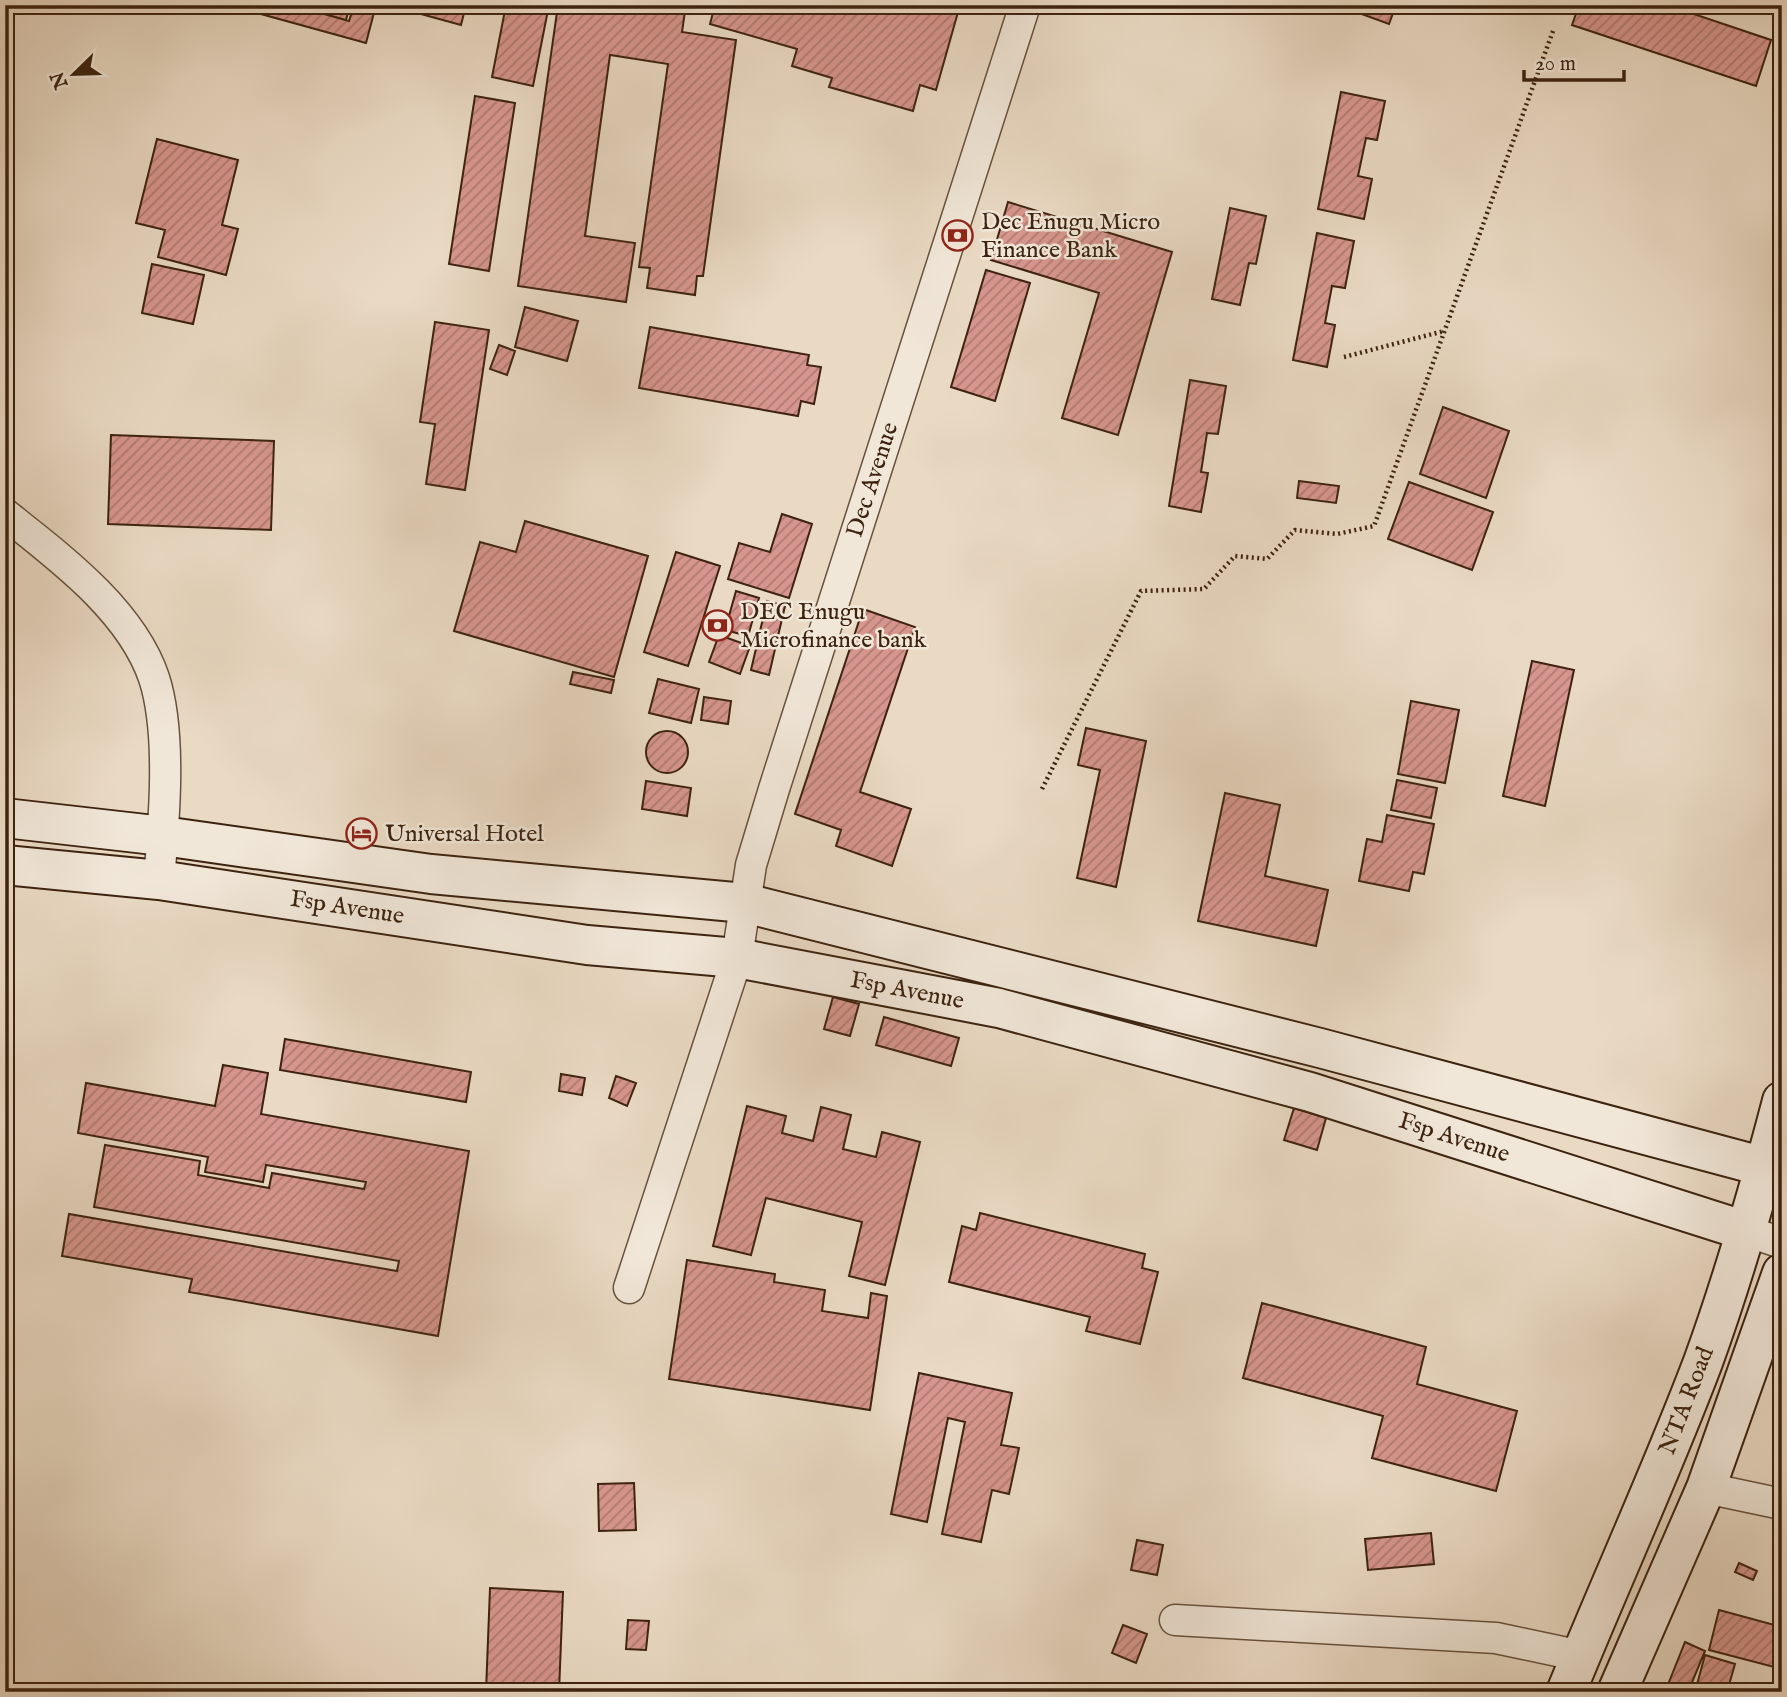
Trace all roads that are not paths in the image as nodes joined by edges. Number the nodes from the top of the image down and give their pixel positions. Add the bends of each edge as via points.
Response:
1 (1025, 5) edge
2 (5, 514) edge
3 (8, 829) edge
4 (163, 835) junction
5 (243, 846) junction
6 (5, 864) edge
7 (159, 880) junction
8 (527, 883) junction
9 (238, 891) junction
10 (744, 904) junction
11 (509, 933) junction
12 (737, 958) junction
13 (1782, 1101) edge
14 (1773, 1171) edge
15 (1746, 1231) junction
16 (1782, 1244) edge
17 (1782, 1273) edge
18 (629, 1288) dead end
19 (1706, 1488) junction
20 (1782, 1504) edge
21 (1175, 1620) dead end
22 (1581, 1656) junction
23 (1566, 1692) edge
24 (1616, 1692) edge

1 - 10 street, Dec Avenue via 774,789
2 - 4 street via 74,569 113,609 149,668 163,717
3 - 4 main road, Fsp Avenue
4 - 5 main road, Fsp Avenue
4 - 7 street
5 - 8 main road, Fsp Avenue via 430,874
5 - 9 main road
6 - 7 main road, Fsp Avenue
7 - 9 main road, Fsp Avenue
8 - 10 main road, Fsp Avenue
8 - 11 main road
9 - 11 main road, Fsp Avenue
10 - 12 street, Dec Avenue
10 - 14 main road, Fsp Avenue via 1320,1048
11 - 12 main road, Fsp Avenue
12 - 15 main road, Fsp Avenue via 999,1008 1310,1092
12 - 18 street, Dec Avenue
13 - 14 main road, NTA Road
14 - 15 main road, NTA Road
15 - 16 street, Fsp Avenue
15 - 22 main road, NTA Road via 1704,1359
17 - 19 main road, NTA Road
19 - 20 street
19 - 24 main road, NTA Road
21 - 22 street via 1496,1638
22 - 23 main road, NTA Road

